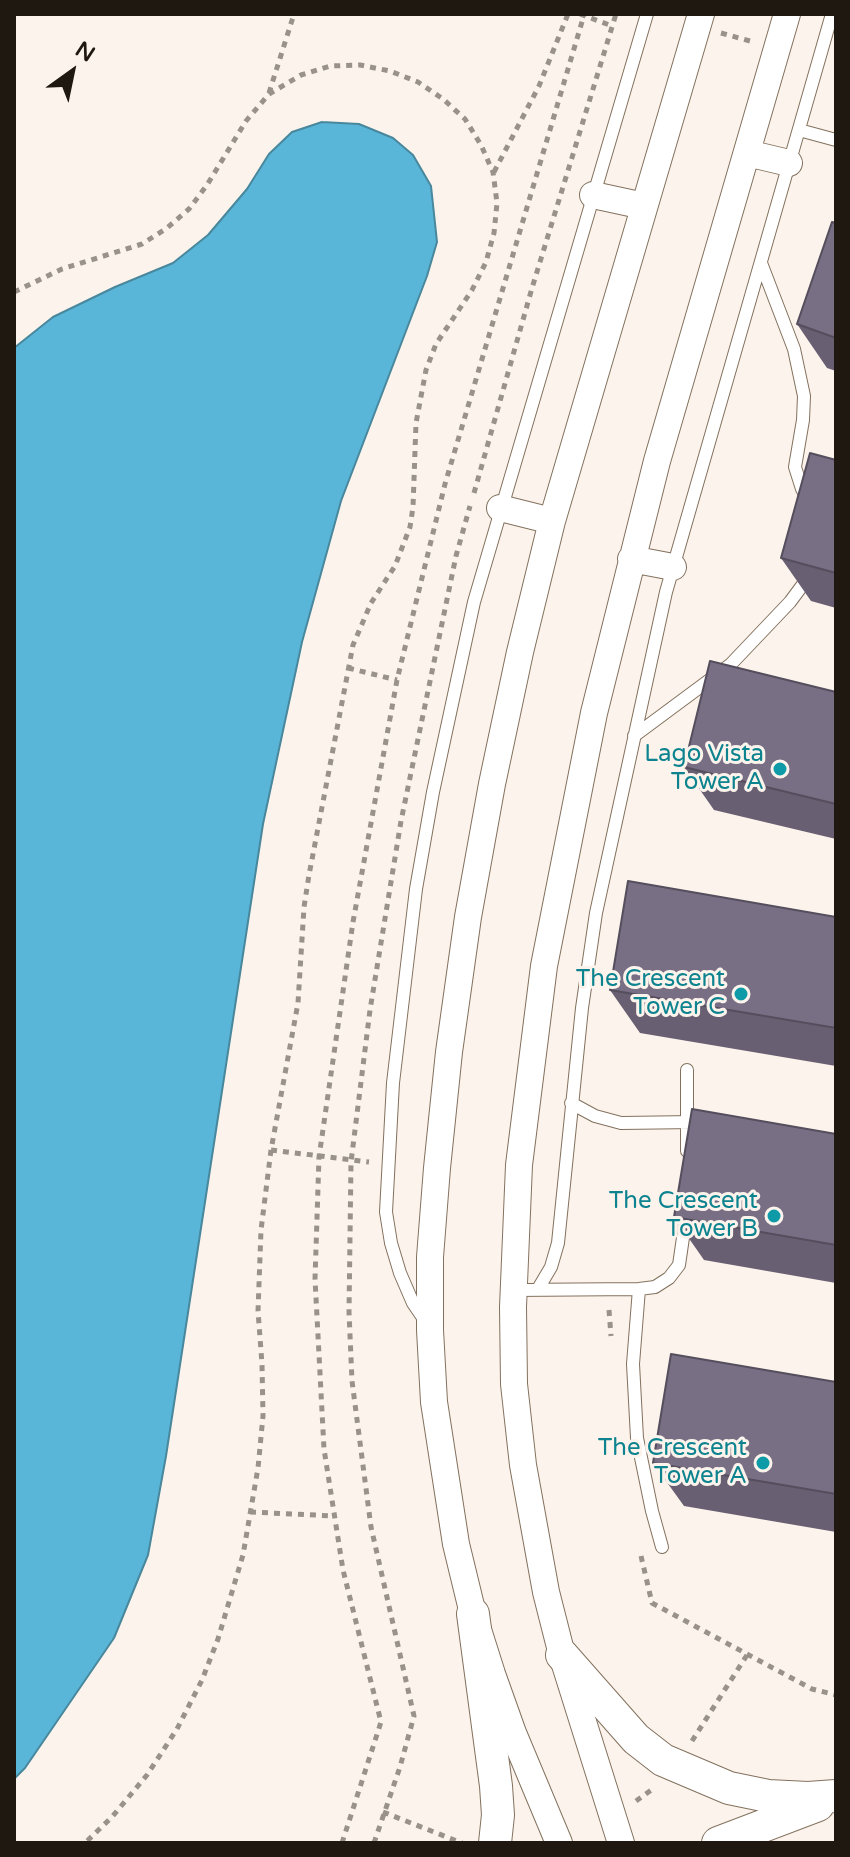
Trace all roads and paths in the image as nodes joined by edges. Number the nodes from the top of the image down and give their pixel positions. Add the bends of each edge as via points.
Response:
1 (294, 14) edge
2 (568, 14) edge
3 (580, 14) edge
4 (647, 14) edge
5 (787, 14) edge
6 (832, 14) edge
7 (700, 20) edge
8 (612, 26) dead end
9 (779, 49) junction
10 (269, 94) junction
11 (799, 130) junction
12 (836, 140) edge
13 (747, 153) junction
14 (789, 163) junction
15 (493, 172) junction
16 (593, 195) junction
17 (644, 206) junction
18 (761, 263) junction
19 (14, 292) edge
20 (500, 508) junction
21 (813, 512) edge
22 (552, 521) junction
23 (631, 559) junction
24 (815, 566) edge
25 (673, 567) junction
26 (348, 668) junction
27 (397, 680) dead end
28 (634, 736) junction
29 (687, 1070) dead end
30 (571, 1103) junction
31 (687, 1122) junction
32 (710, 1122) edge
33 (271, 1150) junction
34 (390, 1164) junction
35 (687, 1165) edge
36 (687, 1207) edge
37 (639, 1289) junction
38 (525, 1290) junction
39 (430, 1330) junction
40 (250, 1512) junction
41 (335, 1516) dead end
42 (662, 1547) dead end
43 (473, 1614) junction
44 (562, 1655) junction
45 (836, 1798) edge
46 (383, 1812) dead end
47 (85, 1843) edge
48 (462, 1843) edge
49 (495, 1843) edge
50 (559, 1843) edge
51 (621, 1843) edge
52 (718, 1843) edge

1 - 10 path
2 - 15 path via 539,86
3 - 8 path
4 - 16 lane
5 - 9 street
6 - 11 lane
7 - 9 path
7 - 17 street
9 - 13 street
10 - 15 path via 330,66 390,71 430,90 465,119
10 - 19 path via 189,209 167,228 142,244 62,269
11 - 12 lane
11 - 14 lane
13 - 14 street
13 - 23 street
14 - 18 lane
15 - 26 path via 497,203 486,262 436,344 419,396 410,527 395,566 361,624
16 - 17 street
16 - 20 lane
17 - 22 street
18 - 21 lane via 794,349 804,396 795,467
18 - 25 lane
20 - 22 street
20 - 34 lane via 452,697 416,889 393,1083
22 - 39 street via 520,652 468,917 437,1168
23 - 25 street
23 - 38 street via 544,966 519,1165
24 - 28 lane via 790,602 731,664
25 - 28 lane
26 - 27 path
26 - 33 path via 304,907 298,1003
28 - 30 lane via 596,913
29 - 31 lane
30 - 31 lane via 621,1123
30 - 38 lane via 558,1243 551,1267
31 - 32 lane
31 - 35 lane
33 - 34 path
33 - 40 path via 259,1271 263,1416
34 - 39 lane via 386,1212 391,1243 413,1303
36 - 37 lane via 679,1265 655,1287
37 - 38 lane
37 - 42 lane via 633,1364 636,1426
38 - 44 street via 514,1384 523,1465
39 - 43 street via 443,1473
40 - 41 path
40 - 47 path via 232,1598 202,1680 147,1775
43 - 49 street via 496,1786
43 - 50 street via 513,1733
44 - 45 street via 636,1739 663,1760 742,1791
44 - 51 street
45 - 52 street
46 - 48 path

